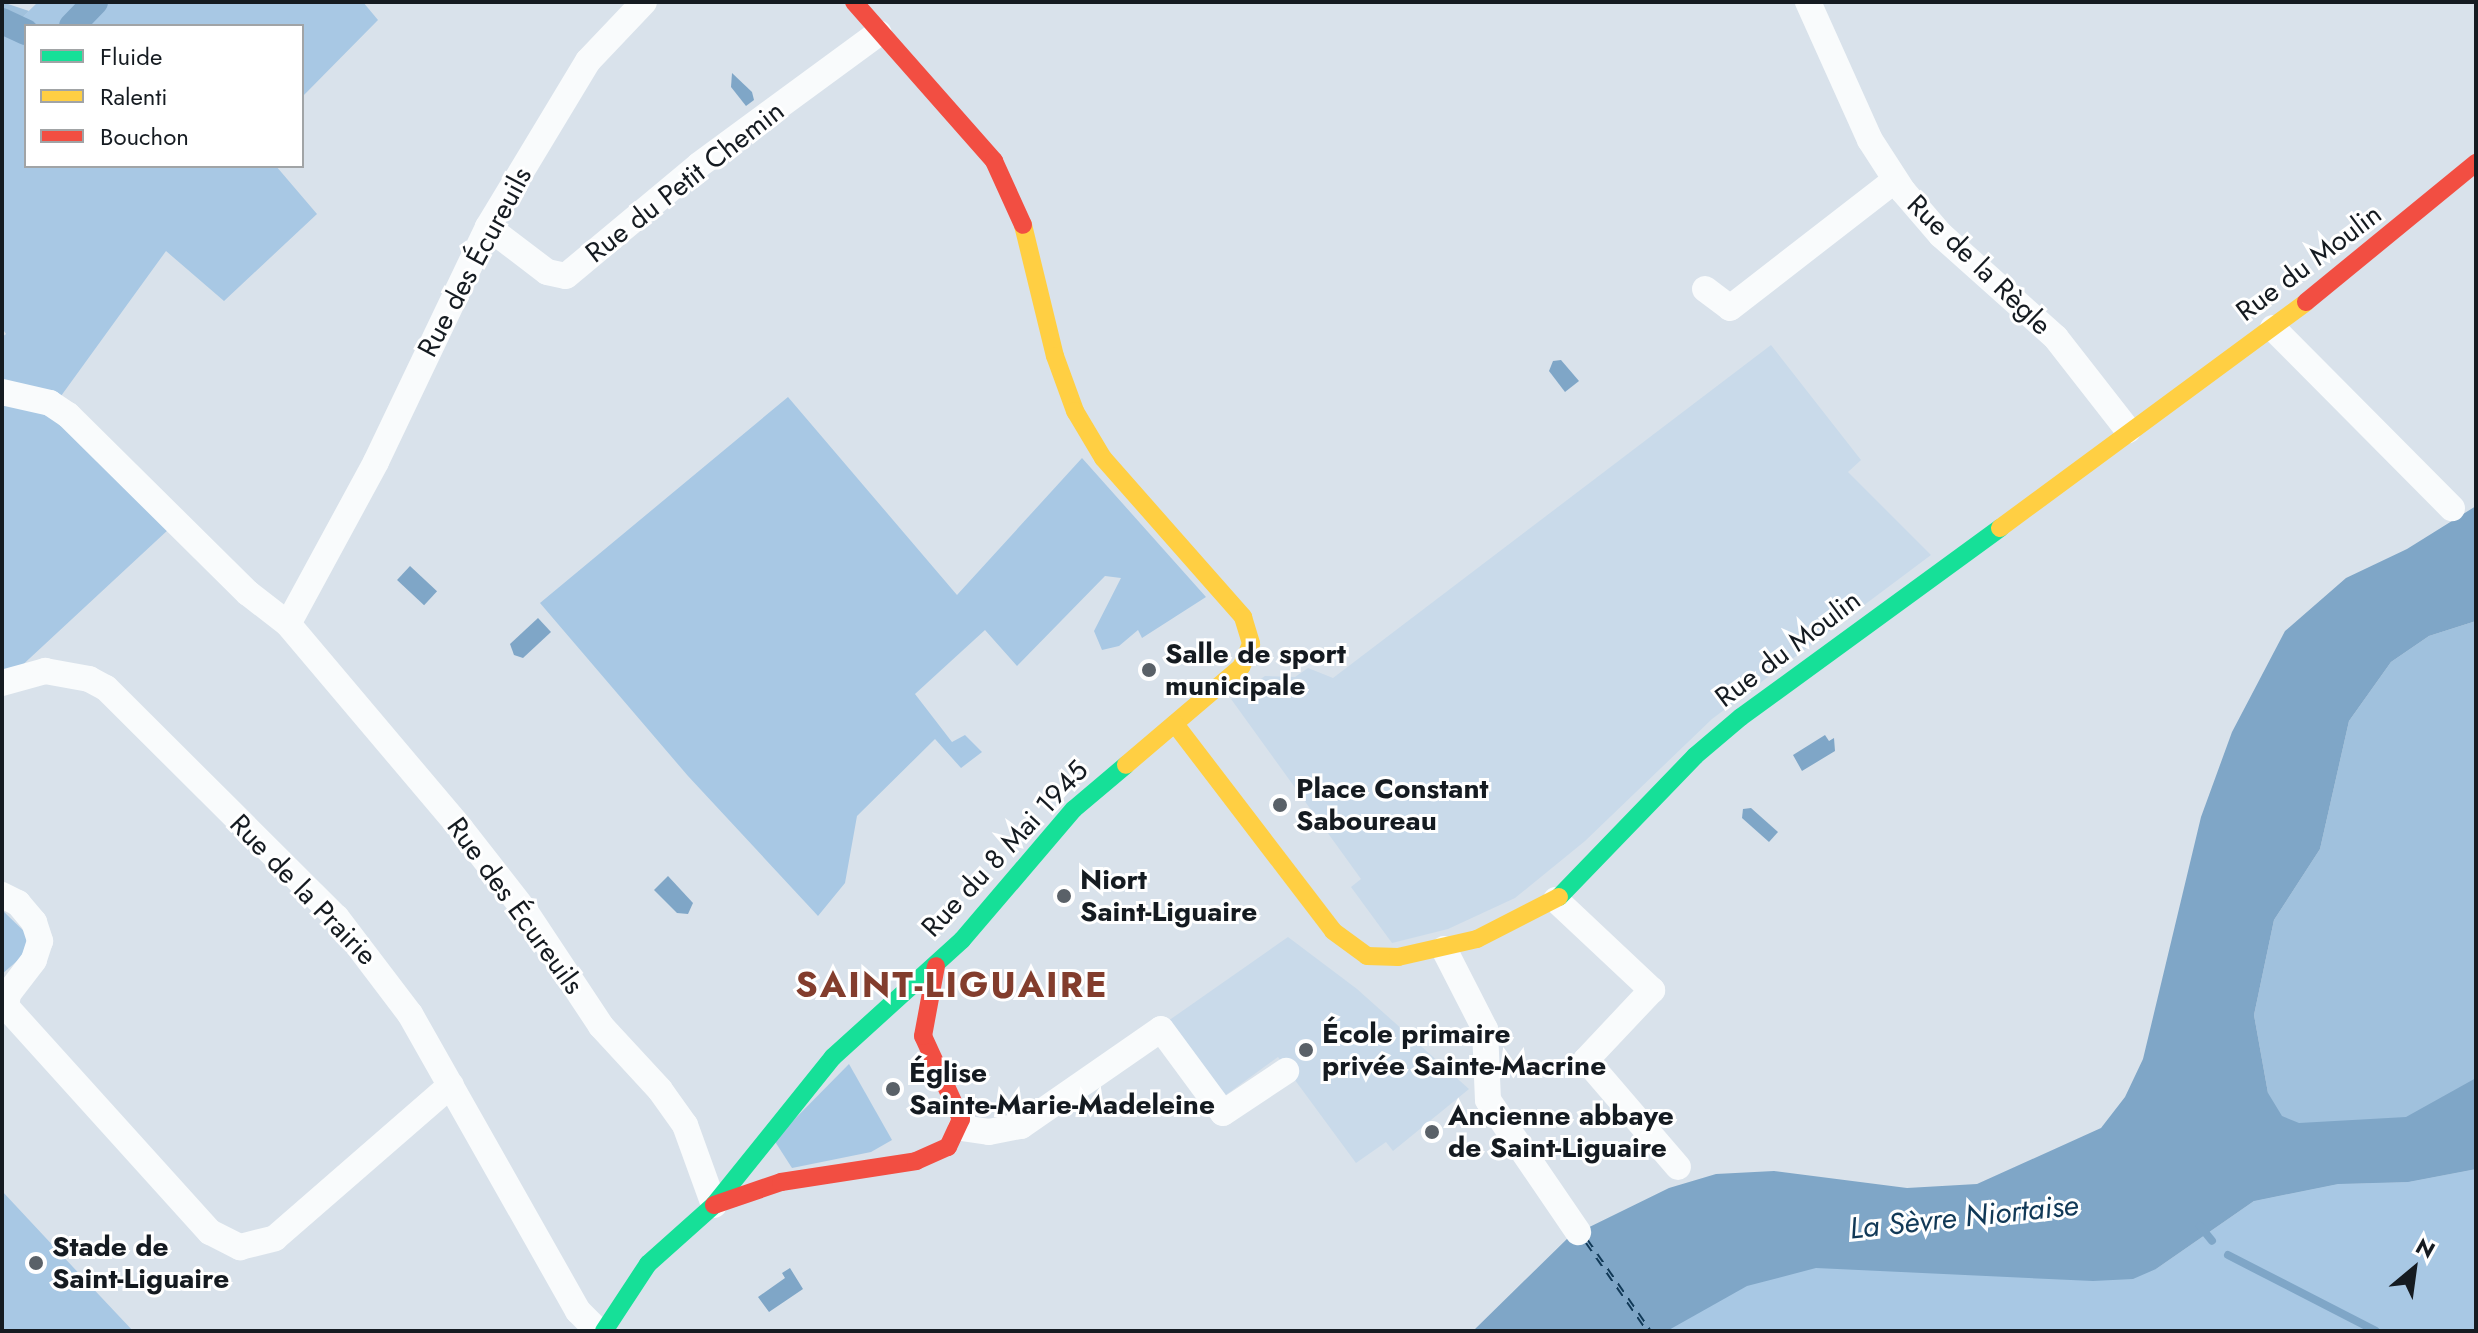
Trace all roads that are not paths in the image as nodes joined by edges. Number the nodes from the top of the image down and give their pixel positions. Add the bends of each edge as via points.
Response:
1 (644, 2) edge
2 (854, 2) edge
3 (1808, 2) edge
4 (879, 33) junction
5 (2476, 163) edge
6 (1895, 180) junction
7 (488, 227) junction
8 (1705, 289) dead end
9 (2273, 328) junction
10 (2, 392) edge
11 (2128, 430) junction
12 (2452, 508) dead end
13 (288, 624) junction
14 (2, 683) edge
15 (1175, 724) junction
16 (2, 895) edge
17 (1556, 900) junction
18 (1444, 949) junction
19 (936, 966) junction
20 (4, 1004) edge
21 (878, 1014) junction
22 (923, 1036) junction
23 (1286, 1071) dead end
24 (451, 1085) junction
25 (961, 1128) junction
26 (758, 1145) junction
27 (1678, 1167) dead end
28 (781, 1182) junction
29 (714, 1205) junction
30 (1578, 1232) dead end
31 (601, 1331) edge

1 - 7 street, Rue des Écureuils via 588,61
2 - 4 street, Rue du 8 Mai 1945
3 - 6 street, Rue de la Règle via 1870,140
4 - 7 street, Rue du Petit Chemin via 699,165 566,276 547,272
4 - 15 street, Rue du 8 Mai 1945 via 973,136 1008,186 1027,235 1064,386 1093,443 1250,630 1251,644 1241,667
5 - 9 street, Rue du Moulin
6 - 8 street via 1730,308
6 - 11 street, Rue de la Règle via 1941,235 2056,338
7 - 13 street, Rue des Écureuils via 376,462
9 - 11 street, Rue du Moulin
9 - 12 street
10 - 13 street, Rue des Écureuils via 50,403 68,415 248,593
11 - 17 street, Rue du Moulin via 1741,717 1695,756
13 - 29 street, Rue des Écureuils via 461,829 525,911 601,1026 660,1090 685,1125
14 - 24 street, Rue de la Prairie via 45,671 89,679 106,688 361,945
15 - 18 street, Rue du Moulin via 1333,931 1367,956
15 - 19 street, Rue du 8 Mai 1945 via 1074,809
16 - 20 street via 18,903 34,922 40,941 34,960
17 - 18 street, Rue du Moulin via 1477,939
17 - 27 street via 1652,990 1586,1060
18 - 30 street via 1485,1029 1488,1100
19 - 21 street, Rue du 8 Mai 1945
19 - 22 street, Rue du 8 Mai 1945
20 - 24 street via 210,1232 240,1247 275,1238
21 - 22 street via 904,1017
21 - 26 street, Rue du 8 Mai 1945 via 833,1057
22 - 25 street via 959,1110
23 - 25 street via 1223,1113 1161,1029 1021,1126 989,1132
24 - 31 street, Rue de la Prairie via 578,1311
25 - 28 street via 948,1147 929,1157
26 - 28 street via 758,1165
26 - 29 street, Rue du 8 Mai 1945
28 - 29 street
29 - 31 street via 648,1264

